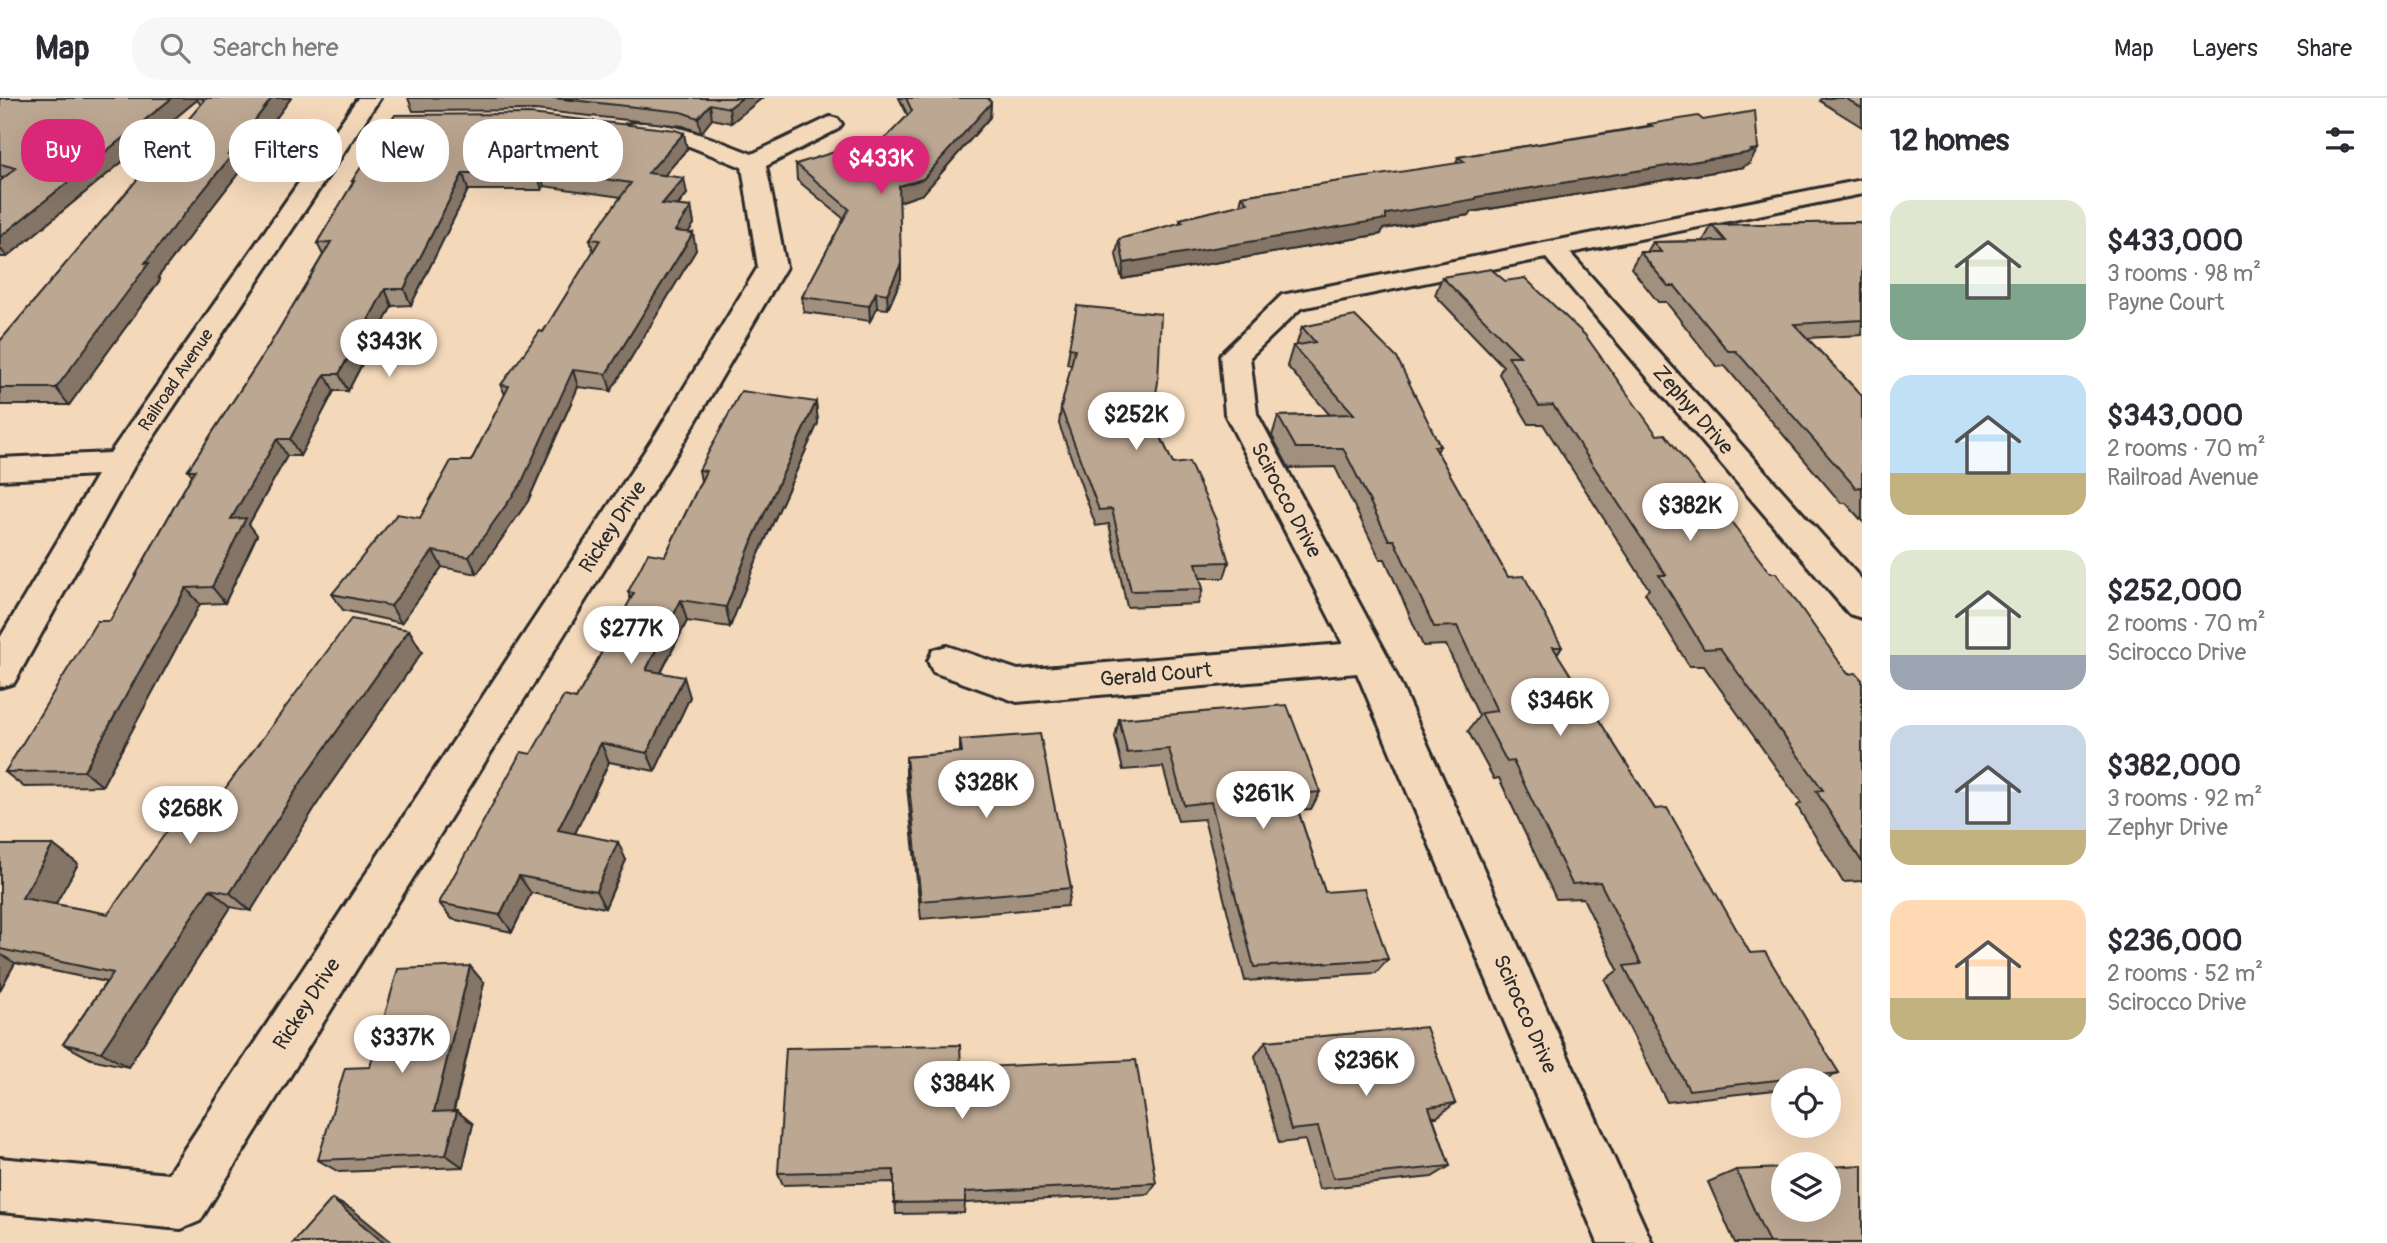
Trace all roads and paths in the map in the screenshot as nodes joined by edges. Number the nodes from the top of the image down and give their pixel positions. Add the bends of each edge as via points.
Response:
1 (369, 113) edge
2 (830, 124) dead end
3 (623, 129) edge
4 (753, 163) junction
5 (1862, 187) edge
6 (1552, 249) junction
7 (120, 463) junction
8 (0, 469) edge
9 (1862, 604) edge
10 (1369, 657) junction
11 (947, 661) dead end
12 (0, 672) edge
13 (0, 1185) edge
14 (1625, 1243) edge

1 - 7 street, Railroad Avenue
2 - 4 street
3 - 4 street via 683,136
4 - 13 street, Rickey Drive via 772,267 663,449 181,1202
5 - 6 street, Scirocco Drive
6 - 9 street, Zephyr Drive
6 - 10 street, Scirocco Drive via 1292,301 1235,355 1241,414
7 - 8 street
7 - 12 street, Railroad Avenue
10 - 11 street, Gerald Court via 1017,686
10 - 14 street, Scirocco Drive

